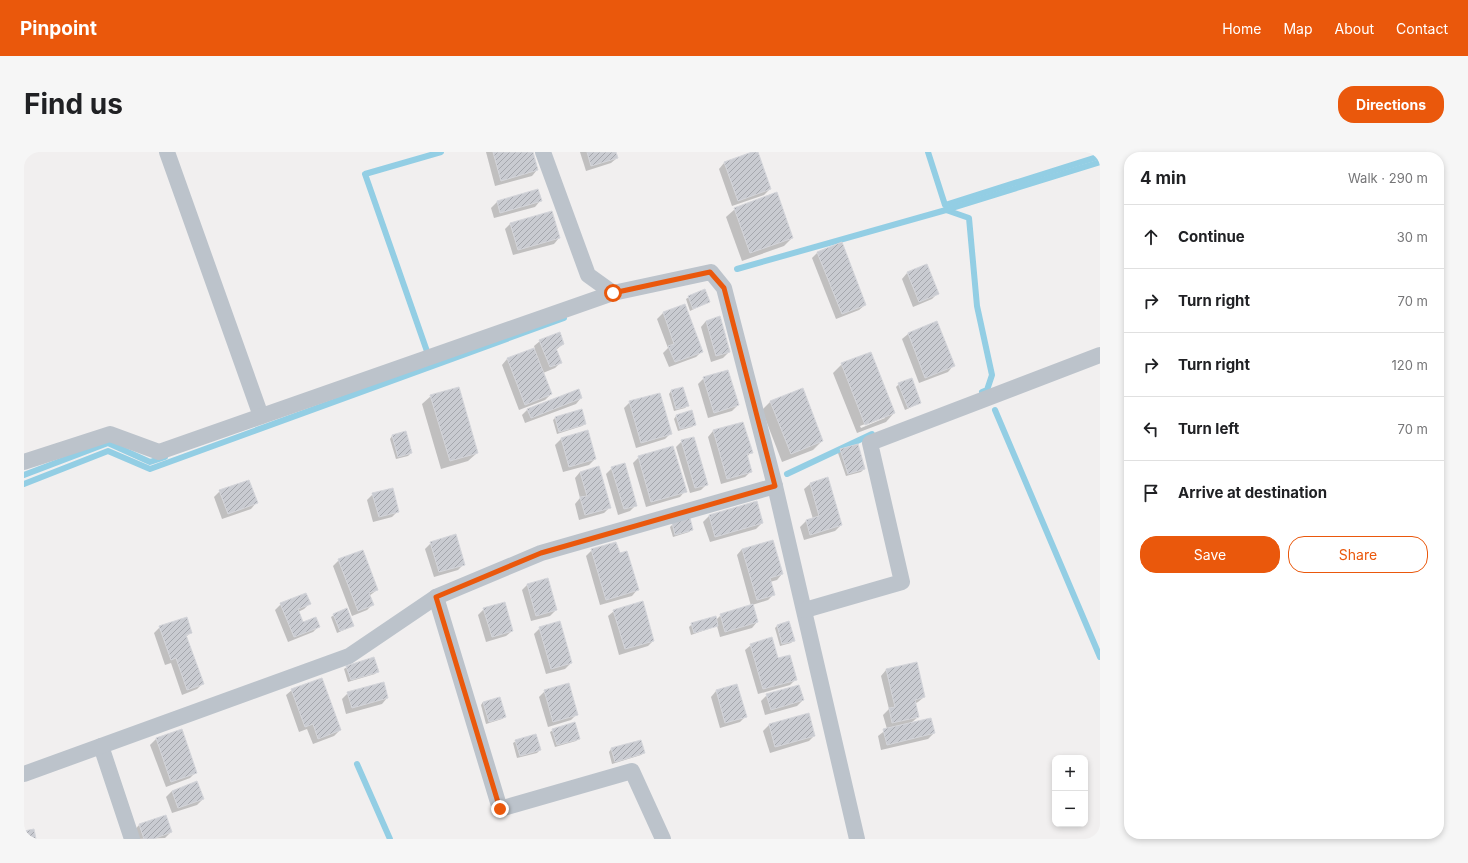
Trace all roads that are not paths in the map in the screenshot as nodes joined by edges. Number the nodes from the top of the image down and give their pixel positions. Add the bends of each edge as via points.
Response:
1 (167, 152) edge
2 (543, 152) edge
3 (613, 293) junction
4 (1100, 355) edge
5 (261, 416) junction
6 (24, 462) edge
7 (775, 486) junction
8 (436, 597) junction
9 (805, 610) junction
10 (101, 746) junction
11 (24, 774) edge
12 (132, 839) edge
13 (663, 839) edge
14 (857, 839) edge

1 - 5 street
2 - 3 street via 588,275
3 - 5 street
3 - 7 street via 710,272 724,288
4 - 9 street via 870,443 902,582
5 - 6 street via 159,452 110,434
7 - 8 street via 541,553
7 - 9 street
8 - 10 street via 349,656
8 - 13 street via 500,809 632,770
9 - 14 street
10 - 11 street
10 - 12 street

